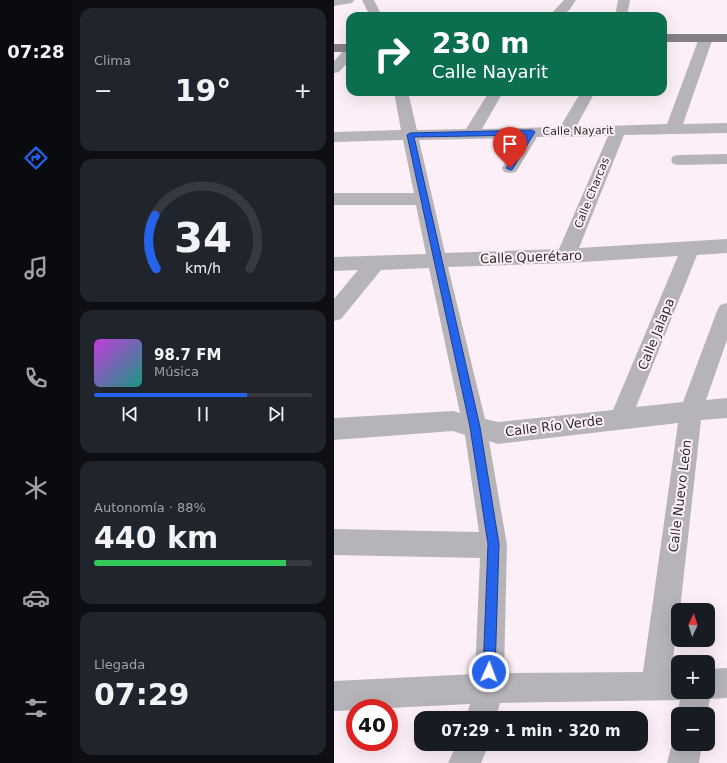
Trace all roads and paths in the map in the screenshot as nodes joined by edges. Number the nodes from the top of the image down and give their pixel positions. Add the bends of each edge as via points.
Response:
1 (348, 0) edge
2 (368, 0) edge
3 (570, 0) edge
4 (624, 0) edge
5 (334, 2) edge
6 (374, 12) edge
7 (559, 12) edge
8 (622, 12) edge
9 (667, 38) edge
10 (706, 38) junction
11 (727, 38) edge
12 (334, 48) edge
13 (346, 48) edge
14 (346, 56) edge
15 (334, 69) edge
16 (403, 96) edge
17 (494, 96) edge
18 (586, 96) edge
19 (727, 128) edge
20 (673, 129) junction
21 (618, 130) junction
22 (566, 131) junction
23 (532, 132) junction
24 (471, 133) junction
25 (410, 135) junction
26 (334, 137) edge
27 (727, 159) edge
28 (679, 160) dead end
29 (510, 168) dead end
30 (334, 199) edge
31 (424, 199) junction
32 (727, 246) edge
33 (690, 249) junction
34 (566, 256) junction
35 (437, 261) junction
36 (375, 263) junction
37 (334, 264) edge
38 (727, 311) edge
39 (334, 313) edge
40 (727, 408) edge
41 (691, 411) junction
42 (620, 419) junction
43 (475, 427) junction
44 (334, 429) edge
45 (334, 542) edge
46 (494, 544) junction
47 (727, 683) edge
48 (715, 684) edge
49 (667, 686) edge
50 (489, 688) junction
51 (334, 696) edge
52 (483, 711) edge
53 (470, 751) edge
54 (477, 751) edge
55 (686, 751) edge
56 (464, 763) edge
57 (482, 763) edge
58 (683, 763) edge

1 - 5 street
2 - 6 street
3 - 7 street
4 - 8 street
9 - 10 main road
10 - 11 main road
10 - 20 street
12 - 13 main road
14 - 15 street
16 - 25 street
17 - 24 street
18 - 22 street
19 - 20 street, Calle Nayarit
20 - 21 street, Calle Nayarit
21 - 22 street, Calle Nayarit
21 - 34 street, Calle Charcas
22 - 23 street, Calle Nayarit
23 - 24 street, Calle Nayarit
23 - 29 street
24 - 25 street, Calle Nayarit
25 - 26 street, Calle Nayarit
25 - 31 street
27 - 28 street
30 - 31 street
31 - 35 street
32 - 33 street, Calle Querétaro
33 - 34 street, Calle Querétaro
33 - 42 street, Calle Jalapa
34 - 35 street, Calle Querétaro
35 - 36 street, Calle Querétaro
35 - 43 street
36 - 37 street, Calle Querétaro
36 - 39 street
38 - 41 street, Calle Nuevo León
40 - 41 street, Calle Río Verde
41 - 42 street, Calle Río Verde
41 - 49 street, Calle Nuevo León
42 - 43 street, Calle Río Verde via 498,433
43 - 44 street, Calle Río Verde via 453,420
43 - 46 street
45 - 46 street
46 - 50 street
47 - 48 street
49 - 50 street
50 - 51 street
50 - 52 street
53 - 56 street
54 - 57 street
55 - 58 street

